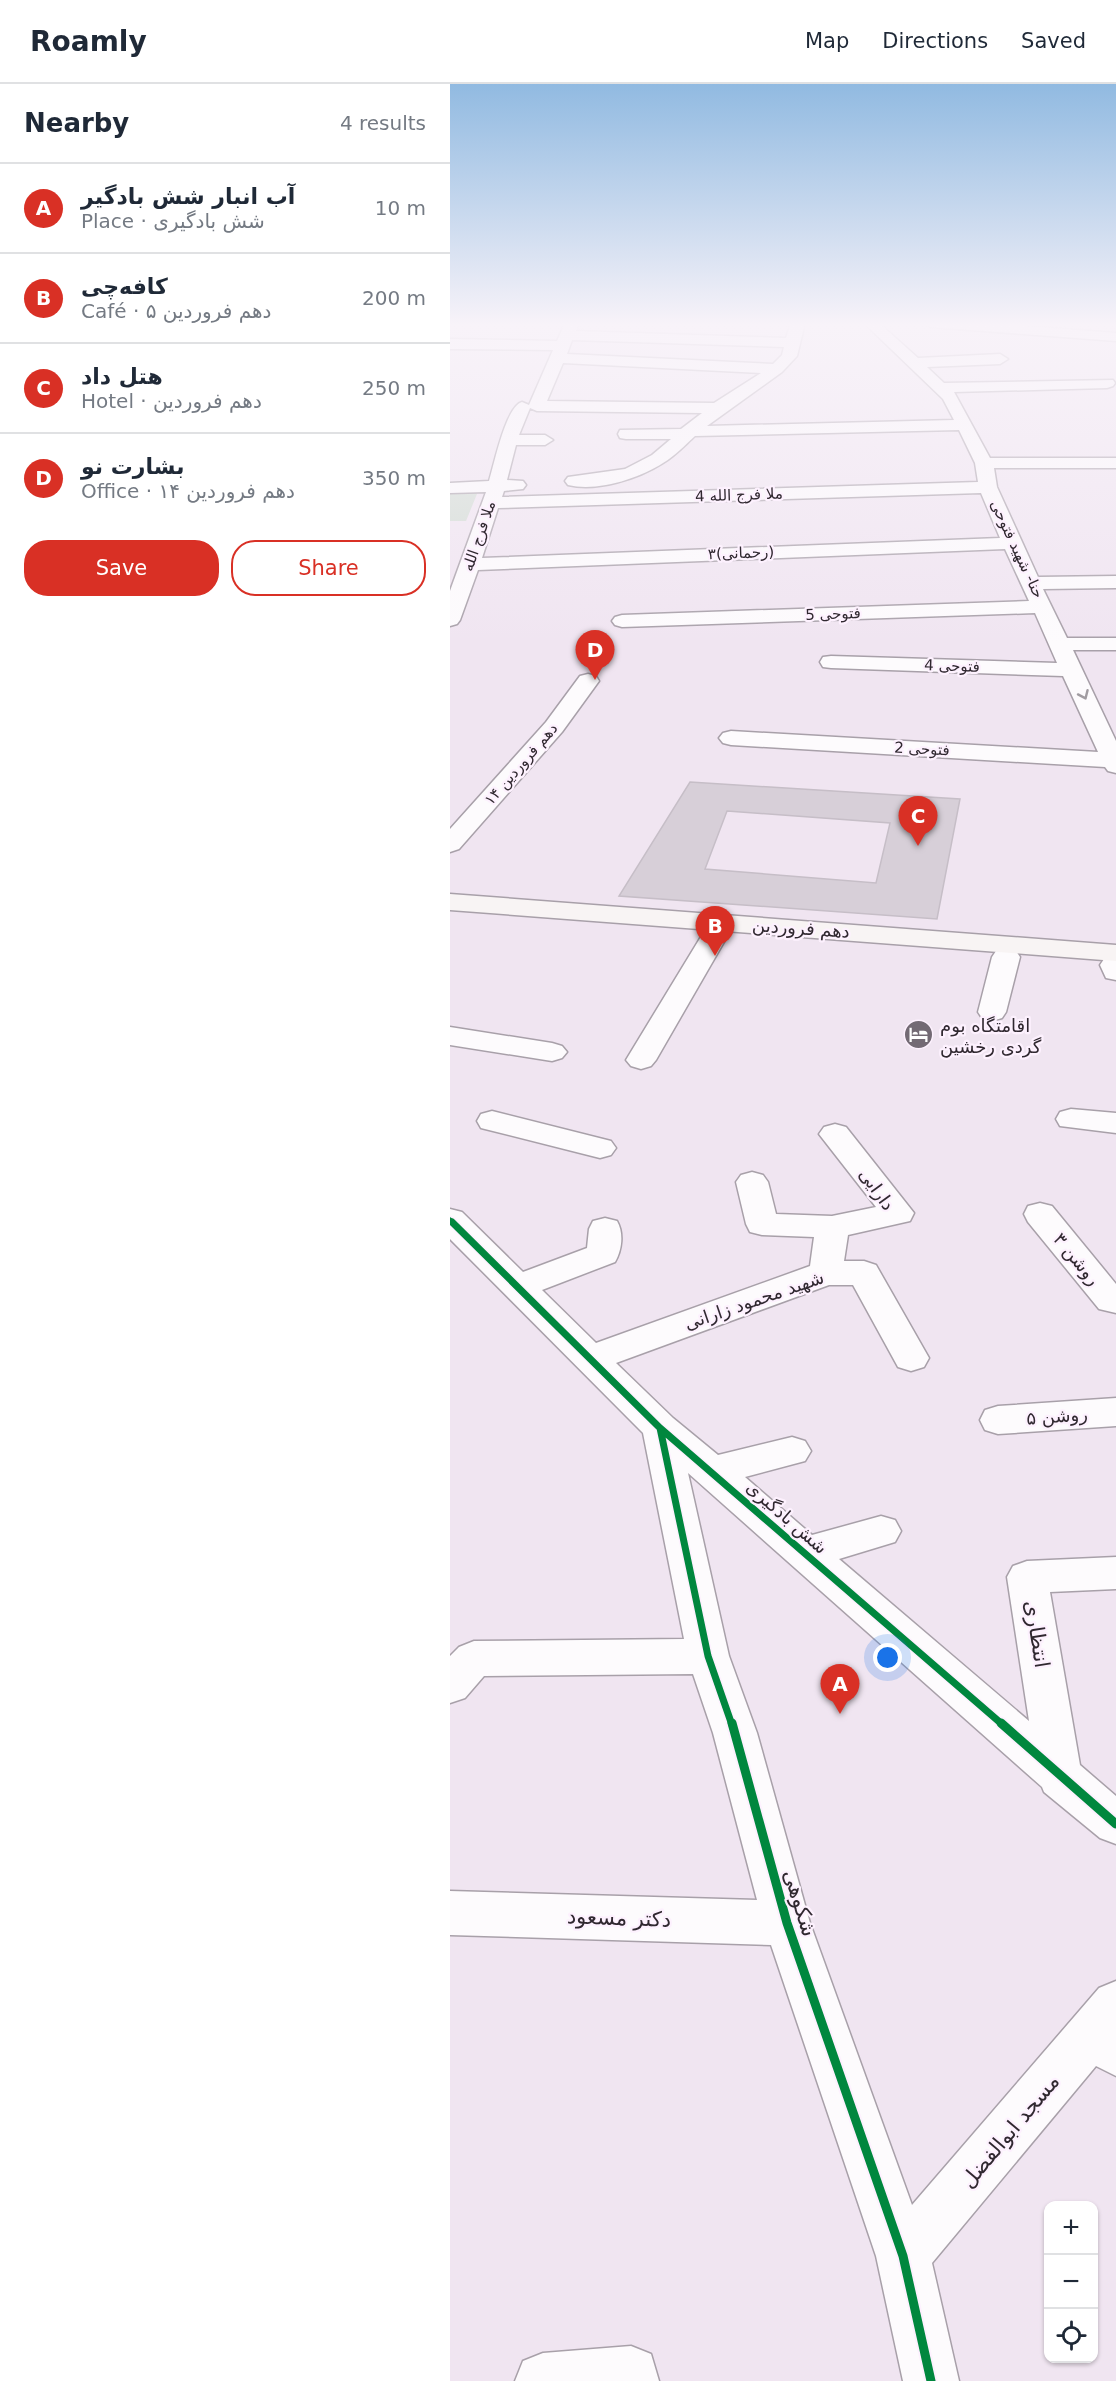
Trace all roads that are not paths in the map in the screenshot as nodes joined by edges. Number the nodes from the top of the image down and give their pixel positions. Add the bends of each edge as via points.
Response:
1 (515, 430) edge
2 (690, 430) edge
3 (732, 430) edge
4 (735, 430) edge
5 (834, 430) edge
6 (967, 430) edge
7 (687, 433) junction
8 (626, 434) dead end
9 (509, 440) junction
10 (545, 440) dead end
11 (837, 448) dead end
12 (737, 452) dead end
13 (984, 463) junction
14 (1116, 463) edge
15 (555, 482) dead end
16 (532, 484) dead end
17 (988, 487) junction
18 (450, 488) edge
19 (493, 495) junction
20 (1012, 543) junction
21 (469, 564) junction
22 (1116, 582) edge
23 (1032, 583) junction
24 (1044, 607) junction
25 (450, 620) edge
26 (622, 621) dead end
27 (1060, 644) junction
28 (1116, 644) edge
29 (831, 662) dead end
30 (1073, 670) junction
31 (588, 681) dead end
32 (1108, 732) edge
33 (731, 738) dead end
34 (1114, 763) edge
35 (450, 844) edge
36 (450, 902) edge
37 (450, 918) edge
38 (716, 935) junction
39 (1006, 957) junction
40 (1115, 964) edge
41 (992, 1012) dead end
42 (450, 1036) edge
43 (552, 1052) dead end
44 (641, 1060) dead end
45 (1071, 1119) dead end
46 (492, 1121) dead end
47 (1116, 1123) edge
48 (835, 1134) dead end
49 (600, 1148) dead end
50 (752, 1182) dead end
51 (1040, 1214) dead end
52 (450, 1220) edge
53 (831, 1227) junction
54 (605, 1229) dead end
55 (826, 1273) junction
56 (517, 1287) junction
57 (1116, 1301) edge
58 (911, 1358) dead end
59 (589, 1359) junction
60 (1116, 1412) edge
61 (998, 1420) dead end
62 (660, 1428) junction
63 (792, 1451) dead end
64 (712, 1471) junction
65 (882, 1531) dead end
66 (805, 1552) junction
67 (1116, 1574) edge
68 (708, 1656) junction
69 (450, 1685) edge
70 (1060, 1778) junction
71 (1116, 1824) edge
72 (450, 1913) edge
73 (787, 1923) junction
74 (1109, 2028) edge
75 (903, 2256) junction
76 (543, 2381) edge
77 (631, 2381) edge
78 (931, 2381) edge

1 - 9 street, ملا فرج الله
2 - 7 street
3 - 7 street
4 - 12 street
5 - 11 street
6 - 13 street, حنا- شهید فتوحی
7 - 8 street
7 - 15 street via 658,459 630,472 602,479
9 - 10 street
9 - 19 street, ملا فرج الله
13 - 14 street
13 - 17 street, حنا- شهید فتوحی
16 - 19 street
17 - 19 street, 4 ملا فرج الله
17 - 20 street, حنا- شهید فتوحی
18 - 19 street
19 - 21 street, ملا فرج الله
20 - 21 street, ۳(رحمانی)
20 - 23 street, حنا- شهید فتوحی
21 - 25 street, ملا فرج الله
22 - 23 street
23 - 24 street, حنا- شهید فتوحی
24 - 26 street, فتوحی 5
24 - 27 street, حنا- شهید فتوحی
27 - 28 street
27 - 30 street, حنا- شهید فتوحی
29 - 30 street, فتوحی 4
30 -> 32 street, حنا- شهید فتوحی
31 - 35 street, دهم فروردین ۱۴ via 554,727
32 - 34 street, حنا- شهید فتوحی
33 - 34 street, فتوحی 2
36 - 40 main road, دهم فروردین
37 - 38 main road, دهم فروردین
38 - 39 main road, دهم فروردین
38 - 44 street
39 - 40 main road, دهم فروردین
39 - 41 street
42 - 43 street
45 - 47 street
46 - 49 street
48 - 53 street, دارایی via 898,1213
50 - 53 street via 762,1224
51 - 57 street, روشن ۳ via 1111,1301
52 - 56 street, شش بادگیری
53 - 55 street
54 - 56 street via 603,1254
55 - 58 street, شهید محمود زارانی via 864,1274
55 - 59 street, شهید محمود زارانی
56 - 59 street, شش بادگیری
59 - 62 street, شش بادگیری
60 - 61 street, روشن ۵
62 - 64 street, شش بادگیری
62 - 68 street, شکوهی
63 - 64 street
64 - 66 street, شش بادگیری
65 - 66 street
66 - 70 street, شش بادگیری
67 - 70 street, انتظاری via 1028,1577
68 - 69 street via 474,1659
68 - 73 street, شکوهی via 735,1733
70 - 71 street, شش بادگیری
72 - 73 street, دکتر مسعود
73 - 75 street, شکوهی
74 - 75 street, مسجد ابوالفضل
75 - 78 street, شکوهی
76 - 77 street via 631,2374

